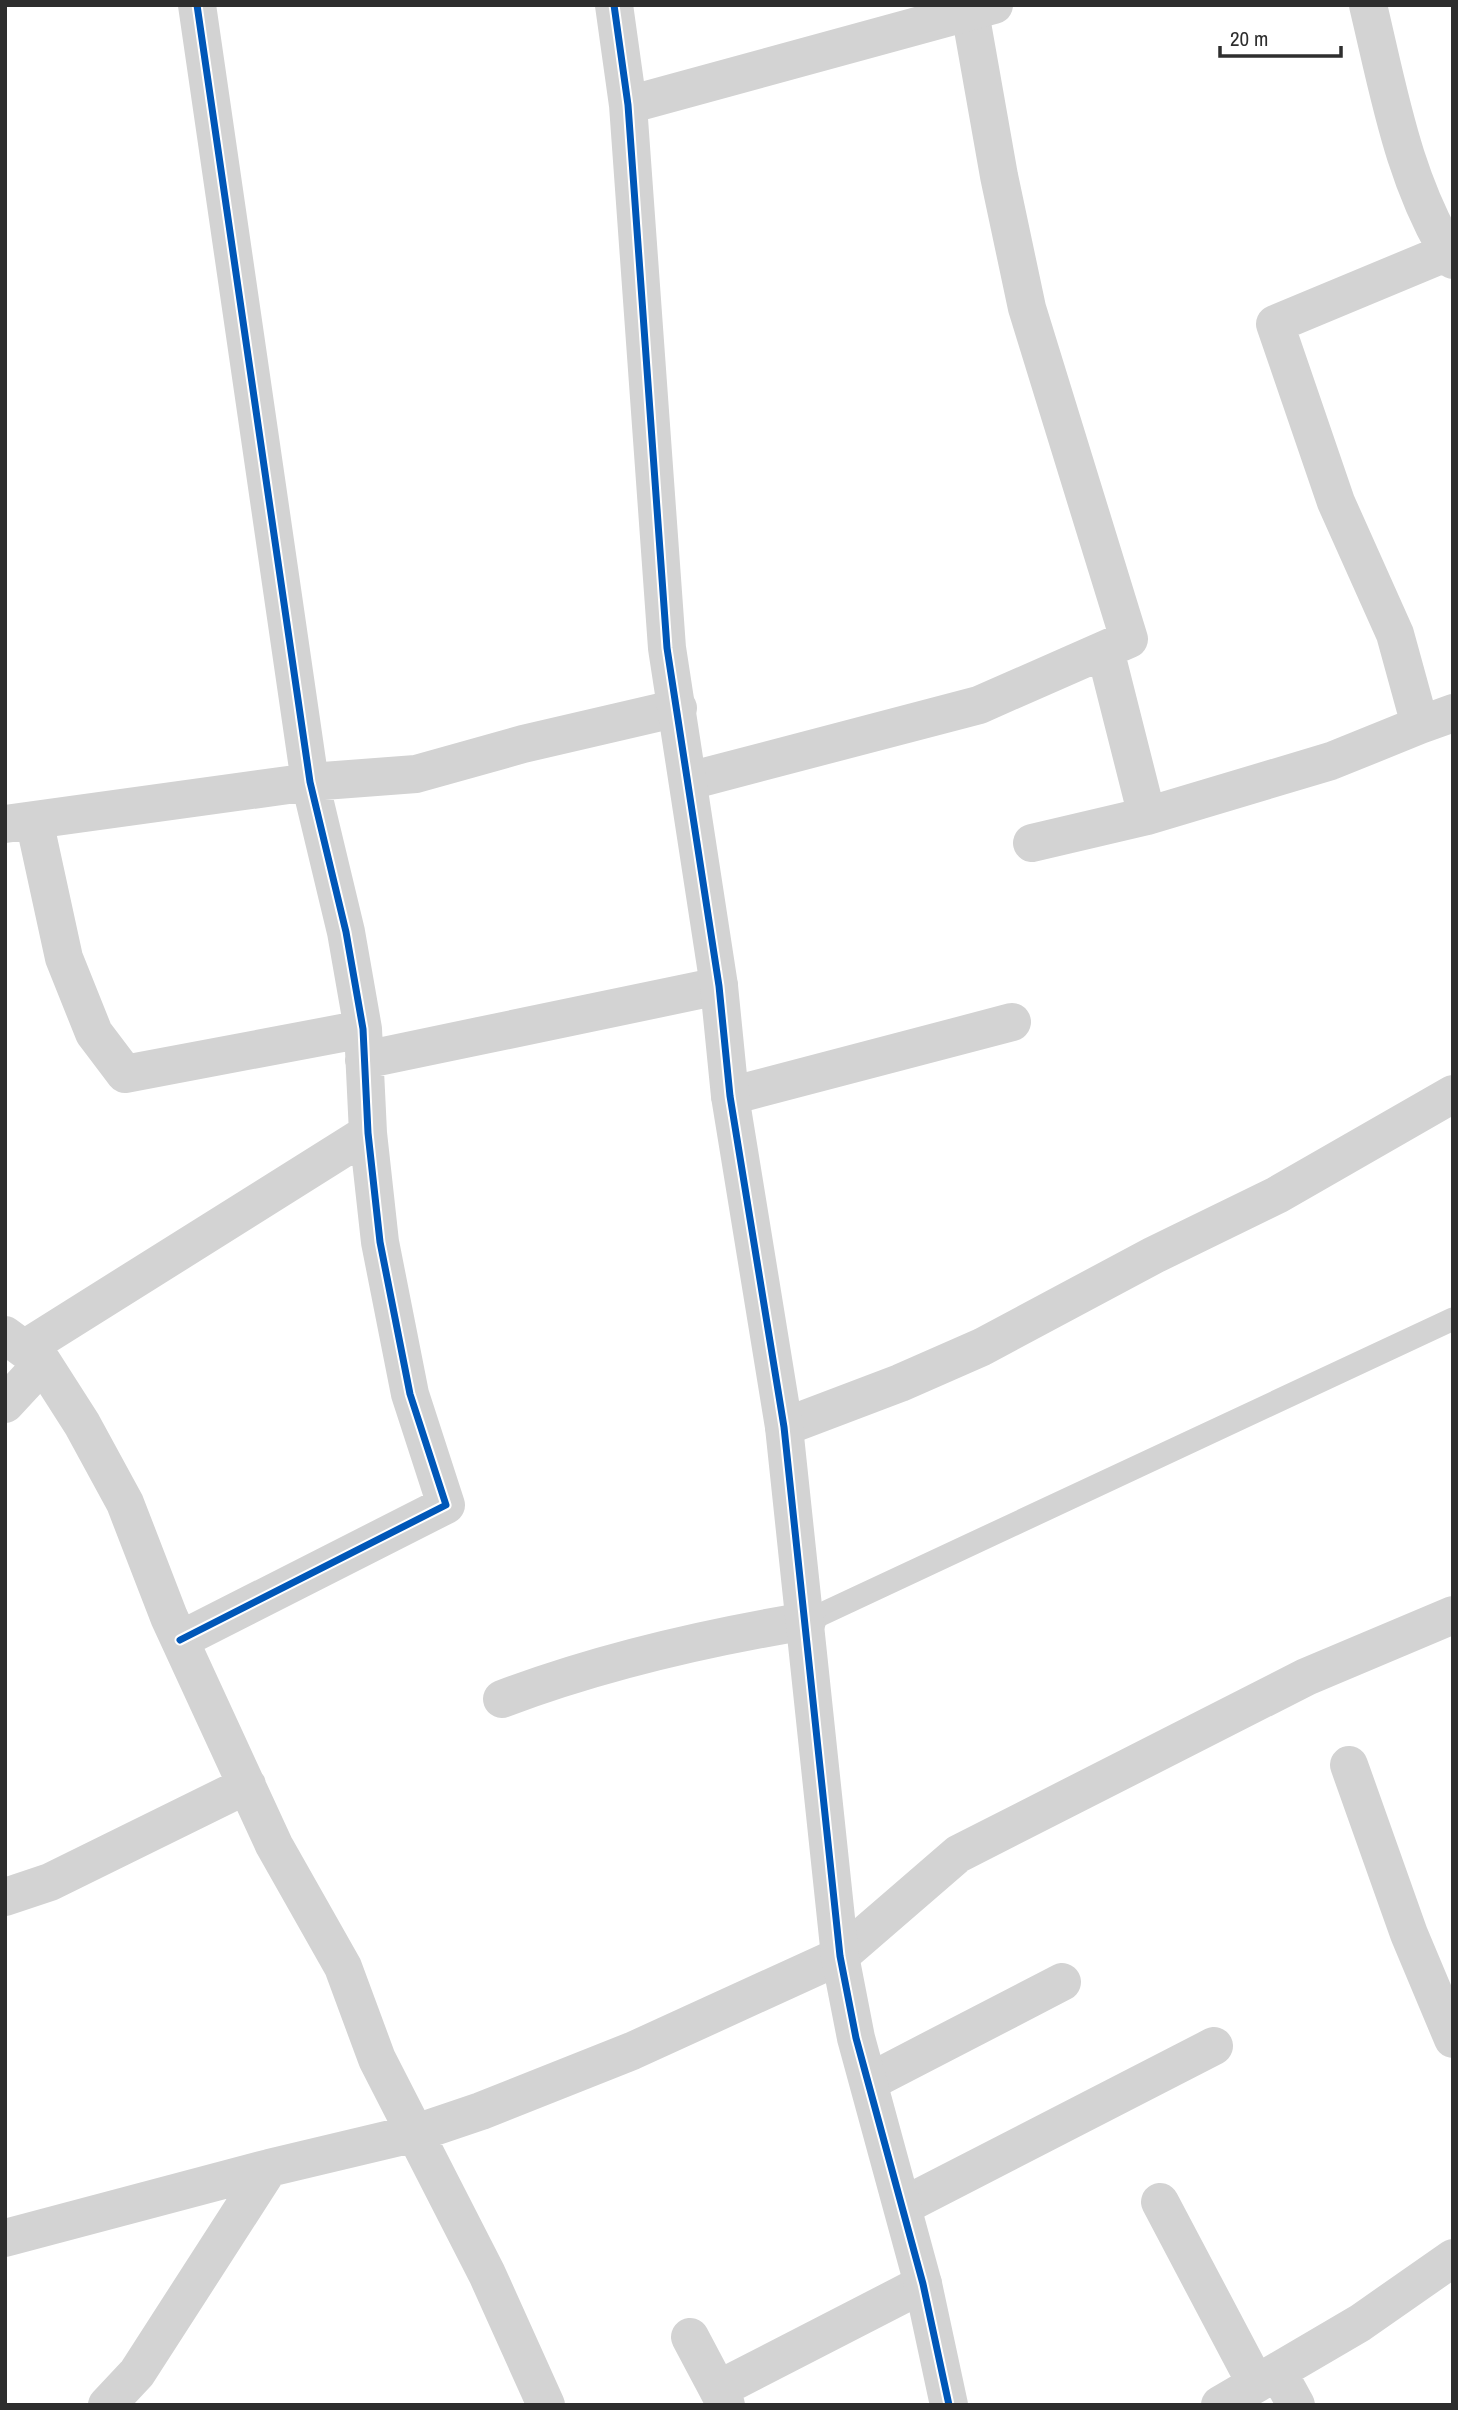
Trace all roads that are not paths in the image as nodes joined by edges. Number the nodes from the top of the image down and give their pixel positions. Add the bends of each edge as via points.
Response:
1 (197, 5) edge
2 (614, 5) edge
3 (1368, 5) edge
4 (982, 8) edge
5 (628, 105) junction
6 (1450, 256) edge
7 (1105, 650) junction
8 (678, 708) junction
9 (1436, 719) edge
10 (689, 781) junction
11 (310, 782) junction
12 (14, 815) edge
13 (1147, 816) junction
14 (1032, 843) dead end
15 (719, 986) junction
16 (1012, 1022) dead end
17 (364, 1044) junction
18 (1453, 1094) edge
19 (730, 1096) junction
20 (368, 1133) junction
21 (1453, 1319) edge
22 (24, 1349) edge
23 (5, 1404) edge
24 (784, 1427) junction
25 (1453, 1615) edge
26 (807, 1621) junction
27 (180, 1640) junction
28 (502, 1699) dead end
29 (1349, 1765) dead end
30 (247, 1785) junction
31 (5, 1897) edge
32 (841, 1956) junction
33 (1062, 1982) dead end
34 (1446, 1999) edge
35 (1453, 2039) edge
36 (1214, 2046) dead end
37 (869, 2082) junction
38 (416, 2133) junction
39 (269, 2168) junction
40 (1160, 2202) dead end
41 (903, 2206) junction
42 (5, 2238) edge
43 (1453, 2258) edge
44 (923, 2284) junction
45 (690, 2337) dead end
46 (1277, 2387) edge
47 (722, 2397) edge
48 (107, 2405) edge
49 (546, 2405) edge
50 (948, 2405) edge
51 (1220, 2405) edge

1 - 11 street
2 - 5 street
3 - 6 street via 1399,134 1428,220
4 - 5 street
4 - 7 street via 999,176 1027,309 1129,639
5 - 8 street via 667,648
6 - 9 street via 1275,324 1336,502
7 - 10 street via 979,705
7 - 13 street
8 - 10 street
8 - 11 street via 416,774
9 - 13 street via 1331,761
10 - 15 street
11 - 12 street
11 - 17 street via 346,932
12 - 17 street via 94,1033 125,1074
13 - 14 street
15 - 17 street
15 - 19 street
16 - 19 street
17 - 20 street
18 - 24 street via 1277,1195 982,1348
19 - 24 street
20 - 22 street
20 - 27 street via 380,1242 411,1394 446,1505
21 - 26 lane
22 - 23 street
22 - 27 street via 82,1424 125,1503
24 - 26 street
25 - 32 street via 1306,1677 958,1854
26 - 28 street via 720,1636 550,1681
26 - 32 street
27 - 30 street
29 - 34 street via 1409,1934
30 - 31 street via 50,1882
30 - 38 street via 274,1845 343,1967 377,2059
32 - 37 street
32 - 38 street via 632,2051
33 - 37 street
34 - 35 street
36 - 41 street
37 - 41 street
38 - 39 street
38 - 49 street
39 - 42 street
39 - 48 street via 136,2373
40 - 46 street
41 - 44 street
43 - 46 street
44 - 47 street
44 - 50 street
45 - 47 street
46 - 51 street

